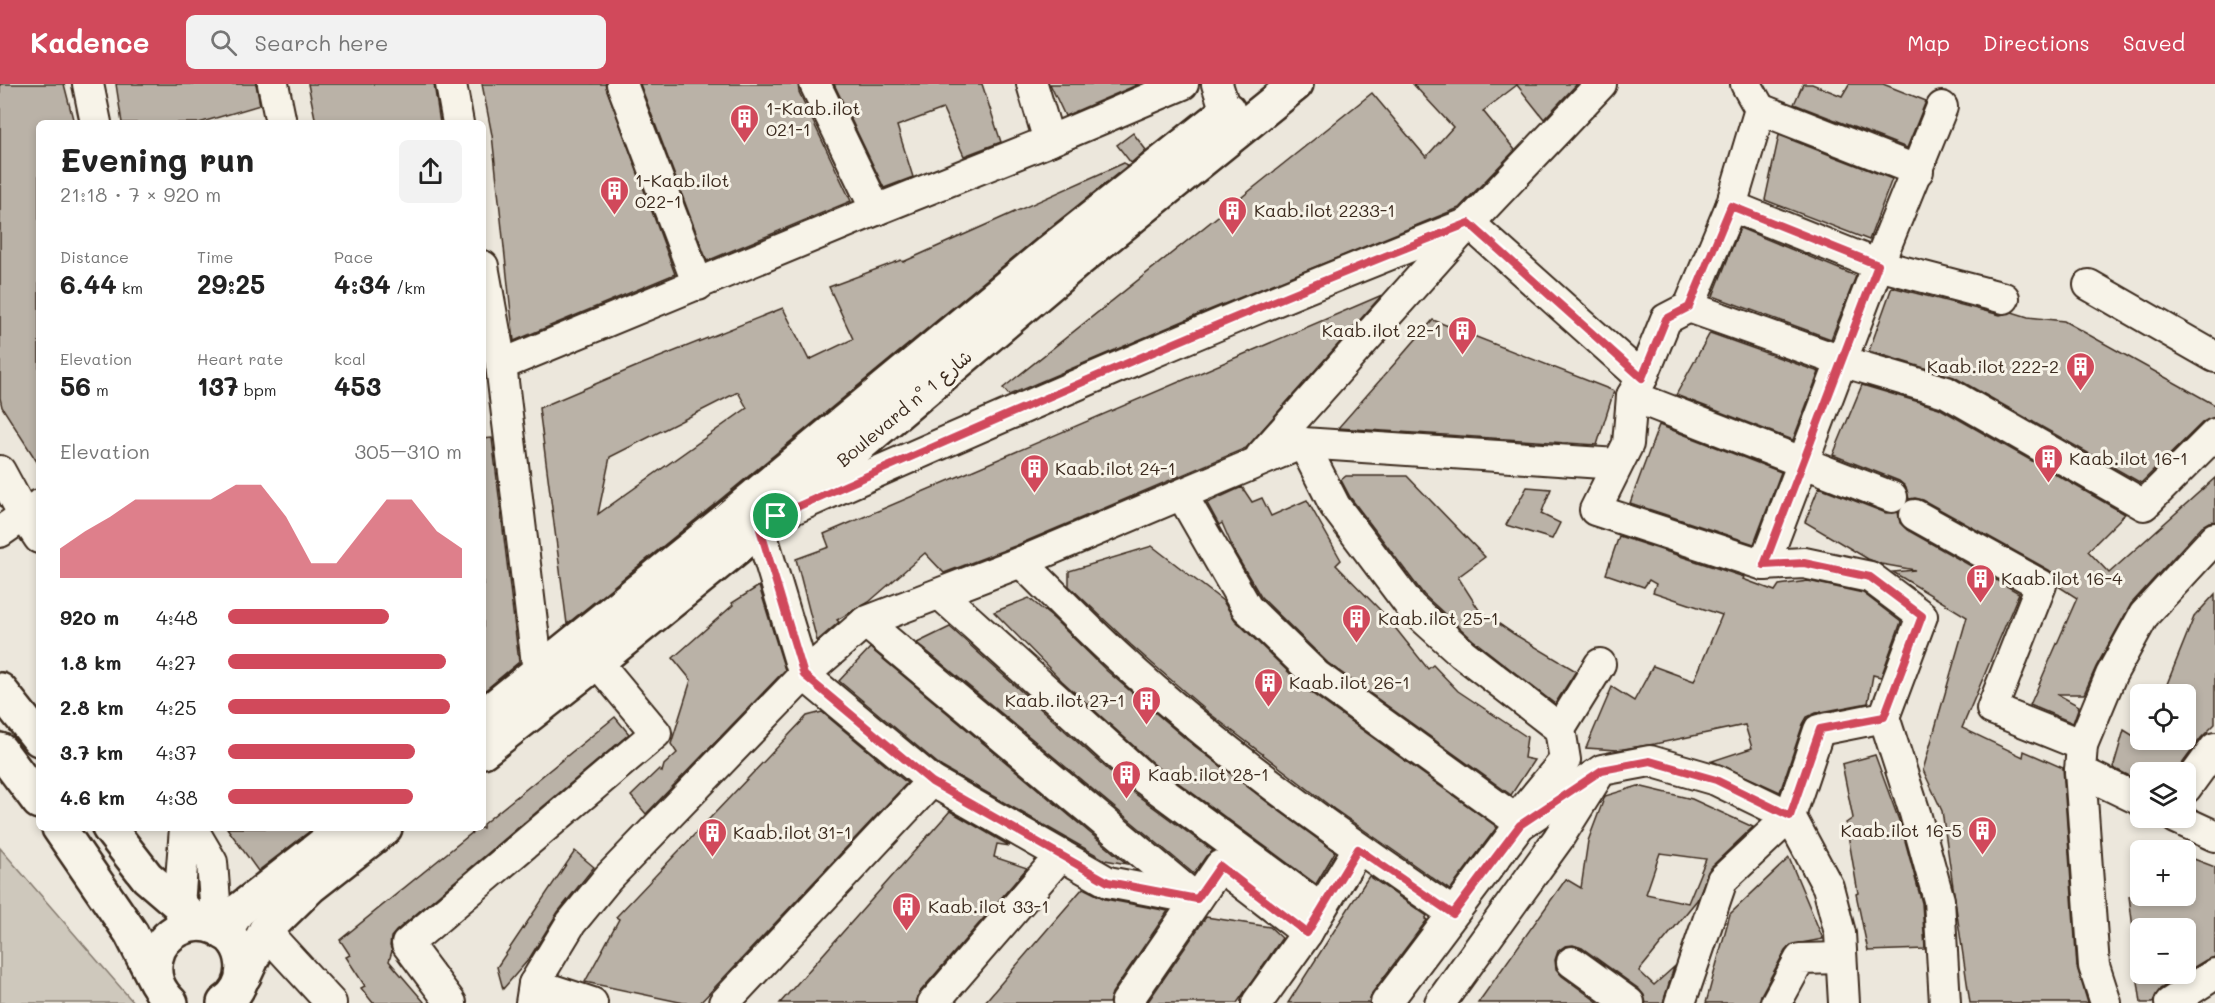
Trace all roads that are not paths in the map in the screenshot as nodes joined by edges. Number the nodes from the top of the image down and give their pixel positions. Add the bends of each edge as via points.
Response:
1 (88, 84) edge
2 (273, 84) edge
3 (451, 84) edge
4 (622, 84) edge
5 (815, 84) edge
6 (1032, 84) edge
7 (1183, 84) edge
8 (1263, 84) edge
9 (1296, 84) edge
10 (1601, 84) edge
11 (1753, 97) edge
12 (1221, 98) edge
13 (1942, 107) dead end
14 (95, 120) edge
15 (280, 120) edge
16 (457, 120) edge
17 (1049, 141) junction
18 (1918, 171) junction
19 (1731, 206) junction
20 (876, 210) junction
21 (1469, 223) junction
22 (1878, 265) junction
23 (486, 282) edge
24 (698, 285) junction
25 (2089, 285) dead end
26 (2004, 298) dead end
27 (1689, 307) junction
28 (2215, 357) edge
29 (1841, 361) junction
30 (501, 365) junction
31 (1637, 387) junction
32 (2215, 434) edge
33 (1303, 442) junction
34 (1254, 464) junction
35 (1617, 464) junction
36 (1803, 464) junction
37 (0, 471) edge
38 (1182, 495) junction
39 (1892, 497) dead end
40 (1915, 515) dead end
41 (26, 523) edge
42 (768, 523) junction
43 (2215, 538) edge
44 (1021, 562) junction
45 (1764, 565) junction
46 (940, 594) junction
47 (865, 622) junction
48 (597, 662) junction
49 (1600, 664) dead end
50 (538, 672) junction
51 (804, 675) junction
52 (0, 690) edge
53 (486, 714) edge
54 (1884, 717) junction
55 (1560, 729) junction
56 (36, 735) edge
57 (2215, 748) edge
58 (0, 750) edge
59 (486, 750) edge
60 (2081, 758) junction
61 (1602, 770) junction
62 (2196, 774) edge
63 (932, 782) junction
64 (2130, 793) edge
65 (36, 798) edge
66 (1790, 816) junction
67 (1518, 822) junction
68 (2196, 827) edge
69 (60, 831) edge
70 (111, 831) edge
71 (186, 831) edge
72 (194, 831) edge
73 (340, 831) edge
74 (381, 831) edge
75 (2215, 836) edge
76 (1358, 849) junction
77 (1061, 855) junction
78 (1197, 899) junction
79 (1453, 914) junction
80 (1314, 921) junction
81 (200, 923) junction
82 (265, 931) junction
83 (1841, 958) junction
84 (1572, 962) dead end
85 (2215, 974) edge
86 (164, 992) edge
87 (239, 992) edge
88 (532, 994) edge
89 (331, 1003) edge
90 (451, 1003) edge
91 (592, 1003) edge
92 (724, 1003) edge
93 (933, 1003) edge
94 (1126, 1003) edge
95 (1257, 1003) edge
96 (1386, 1003) edge
97 (1440, 1003) edge
98 (1629, 1003) edge
99 (1680, 1003) edge
100 (1776, 1003) edge
101 (1844, 1003) edge
102 (1945, 1003) edge
103 (2106, 1003) edge
104 (2170, 1003) edge

1 - 14 street
2 - 15 street
3 - 16 street
4 - 24 street
5 - 20 street
6 - 17 street
7 - 17 street
8 - 12 main road, Boulevard n° شارع 1
9 - 42 main road, Boulevard n° شارع 1 via 1076,263
10 - 21 street
11 - 18 street
11 - 19 street
12 - 50 main road, Boulevard n° شارع 1 via 1049,252
13 - 18 street
17 - 20 street
18 - 22 street
19 - 22 street
19 - 27 street
20 - 24 street
21 - 31 street
21 - 34 street
21 - 42 street via 1052,395
22 - 26 street
22 - 29 street
23 - 30 street
24 - 30 street
25 - 28 street
27 - 29 street
27 - 31 street via 1666,319
29 - 32 street via 1946,392 2144,505
29 - 36 street
30 - 50 street
31 - 35 street via 1628,444
31 - 36 street
33 - 34 street
33 - 35 street
33 - 55 street via 1335,506 1411,607 1462,653
34 - 38 street
35 - 45 street via 1595,510
36 - 39 street
36 - 45 street
37 - 41 street
38 - 44 street
38 - 67 street via 1247,608 1317,676
40 - 60 street via 2041,585 1992,709
42 - 48 main road, Boulevard n° شارع 1
42 - 51 street
43 - 60 street via 2144,615 2111,675
44 - 46 street
44 - 76 street via 1119,658 1220,744
45 - 54 street via 1804,563 1870,577 1922,616
46 - 47 street
46 - 80 street via 1146,780
47 - 51 street
47 - 78 street
48 - 59 main road, Boulevard n° شارع 1
48 - 90 street via 656,733 407,944
49 - 55 street
50 - 53 main road, Boulevard n° شارع 1
51 - 63 street
51 - 88 street via 608,878 571,923
52 - 56 main road
54 - 66 street via 1820,729
54 - 102 street via 1939,900
55 - 67 street via 1565,760
57 - 62 street
58 - 65 main road
60 - 64 street
60 - 103 street via 2094,966
61 - 66 street via 1650,761 1716,780
61 - 67 street
61 - 97 street via 1558,840
63 - 77 street
63 - 92 street
66 - 83 street via 1828,887 1840,933
66 - 99 street via 1722,880
67 - 79 street
68 - 75 street
69 - 86 main road via 131,933
70 - 81 main road via 147,877
71 - 81 street
72 - 81 street via 212,862
73 - 81 main road via 238,911
74 - 82 main road via 311,886
76 - 79 street
76 - 80 street
77 - 78 street via 1108,882
77 - 93 street
78 - 80 street via 1220,866
78 - 94 street
79 - 96 street
80 - 95 street
81 - 86 main road via 172,933 162,942 154,968
81 - 87 main road via 237,946 243,960
82 - 87 main road
82 - 89 street
83 - 100 street via 1800,959
83 - 101 street
84 - 98 street
85 - 104 street
88 - 91 street

